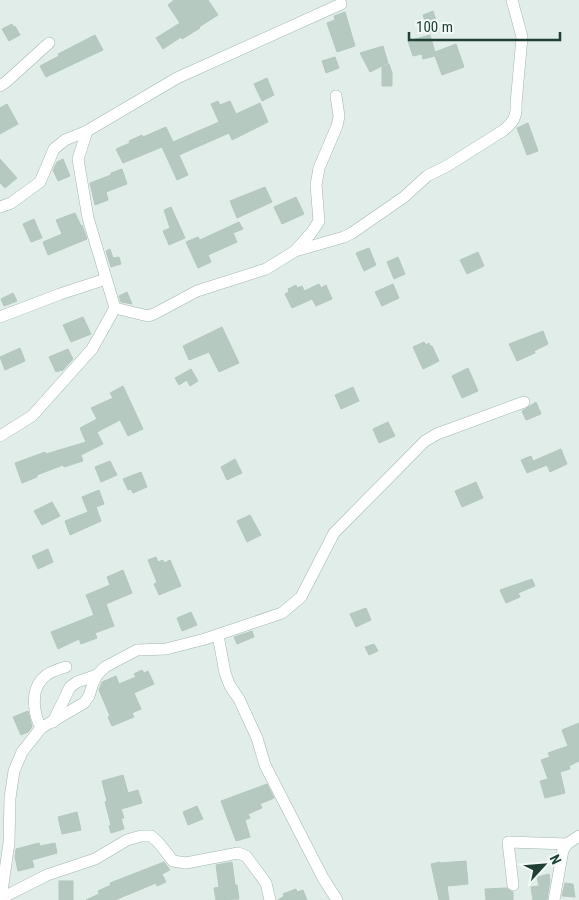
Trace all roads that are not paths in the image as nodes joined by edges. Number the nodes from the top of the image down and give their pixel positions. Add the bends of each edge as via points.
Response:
1 (512, 0) edge
2 (341, 4) dead end
3 (49, 43) dead end
4 (0, 86) edge
5 (336, 96) dead end
6 (87, 131) junction
7 (0, 207) edge
8 (295, 251) junction
9 (106, 279) junction
10 (115, 308) junction
11 (0, 316) edge
12 (524, 402) dead end
13 (0, 436) edge
14 (218, 635) junction
15 (66, 666) dead end
16 (97, 675) junction
17 (53, 722) junction
18 (42, 728) junction
19 (579, 836) edge
20 (567, 844) junction
21 (513, 884) dead end
22 (0, 898) edge
23 (270, 900) edge
24 (337, 900) edge
25 (554, 900) edge

1 - 8 street via 522,37 516,114 512,124 426,176 404,197 352,233
2 - 6 street via 177,78
3 - 4 street
5 - 8 street via 337,126 316,185 319,221
6 - 7 street via 65,140 54,149 40,182
6 - 9 street via 78,159 88,218
8 - 10 street via 266,269 197,292 148,316
9 - 10 street
9 - 11 street
10 - 13 street via 92,349 32,416
12 - 14 street via 425,441 334,533 301,597 282,613
14 - 16 street via 166,648 136,650
14 - 24 street via 225,673 257,738 265,765
15 - 18 street via 42,679 37,687 34,706
16 - 17 street via 84,703
16 - 17 street via 70,687
17 - 18 street
18 - 22 street via 22,752 14,770 9,843
19 - 20 street
20 - 21 street via 508,842
20 - 25 street via 563,850
22 - 23 street via 47,875 95,859 127,840 151,836 173,861 186,863 238,853 246,856 266,883

